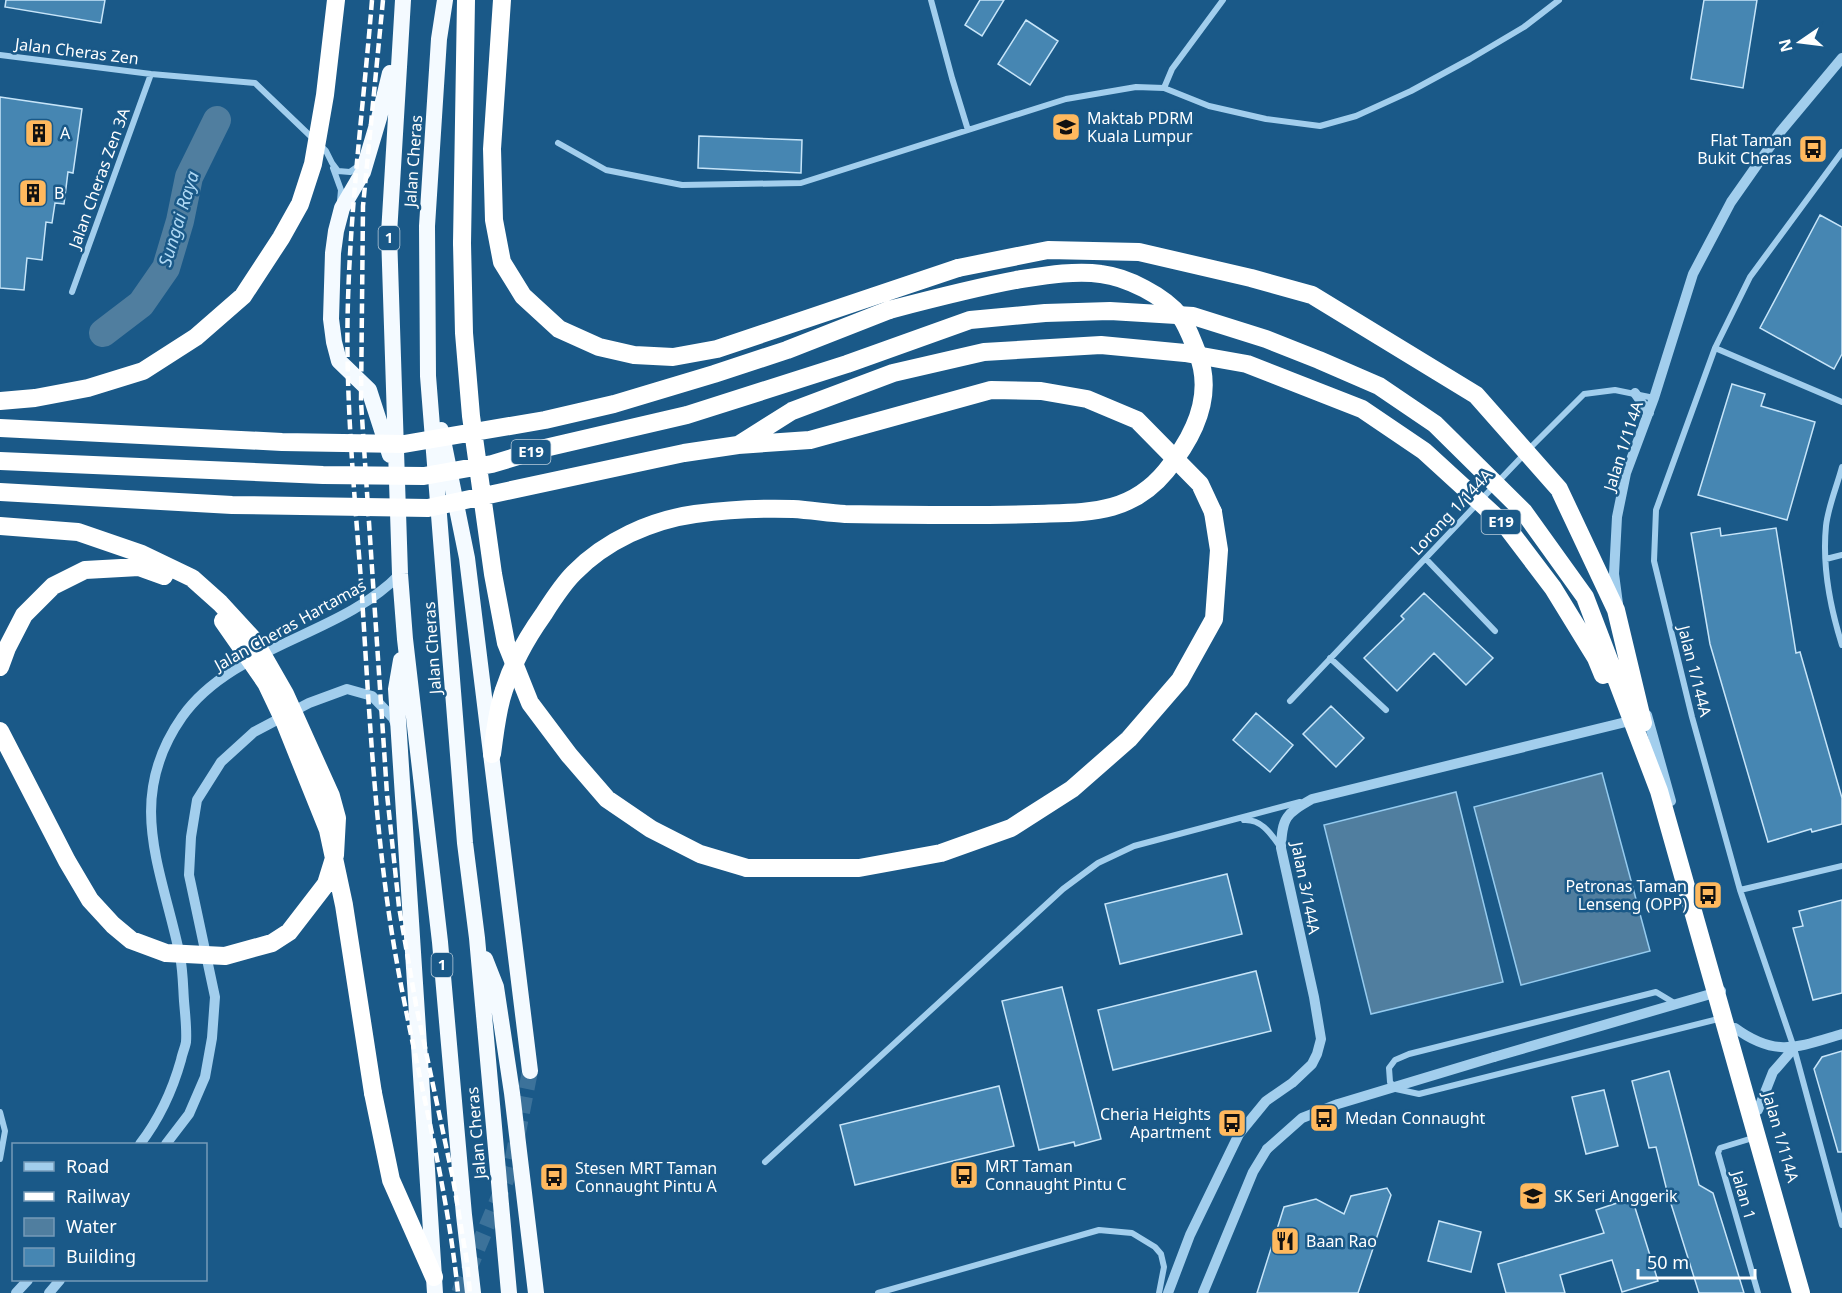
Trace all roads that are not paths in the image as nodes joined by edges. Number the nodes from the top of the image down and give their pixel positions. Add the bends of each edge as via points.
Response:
1 (336, 0) edge
2 (403, 0) edge
3 (445, 0) edge
4 (466, 0) edge
5 (502, 0) edge
6 (931, 0) edge
7 (1223, 0) edge
8 (1559, 0) edge
9 (400, 27) junction
10 (0, 55) edge
11 (1842, 58) edge
12 (151, 74) junction
13 (1164, 88) junction
14 (968, 130) junction
15 (558, 143) dead end
16 (327, 151) junction
17 (1842, 152) edge
18 (368, 157) junction
19 (336, 231) junction
20 (72, 291) dead end
21 (1715, 348) junction
22 (428, 376) junction
23 (1635, 393) junction
24 (1654, 398) junction
25 (0, 401) edge
26 (1842, 402) edge
27 (1649, 413) junction
28 (0, 428) edge
29 (738, 445) junction
30 (0, 461) edge
31 (1842, 468) edge
32 (398, 476) junction
33 (0, 492) edge
34 (0, 526) edge
35 (1842, 555) edge
36 (1426, 559) junction
37 (1826, 559) junction
38 (400, 574) junction
39 (1495, 631) dead end
40 (405, 639) junction
41 (1842, 645) edge
42 (1330, 657) junction
43 (0, 667) edge
44 (1290, 701) dead end
45 (1386, 710) dead end
46 (1648, 717) junction
47 (0, 731) edge
48 (400, 734) junction
49 (492, 754) junction
50 (1659, 791) junction
51 (1312, 799) junction
52 (1237, 820) junction
53 (1281, 848) junction
54 (1842, 866) edge
55 (1740, 890) junction
56 (477, 938) junction
57 (1724, 990) junction
58 (1677, 1004) junction
59 (1732, 1016) junction
60 (1735, 1028) junction
61 (1842, 1034) edge
62 (1794, 1048) junction
63 (530, 1071) tunnel mouth
64 (1758, 1110) junction
65 (0, 1112) edge
66 (1764, 1134) junction
67 (141, 1143) edge
68 (167, 1143) edge
69 (0, 1159) edge
70 (765, 1162) dead end
71 (1842, 1225) edge
72 (29, 1281) edge
73 (59, 1281) edge
74 (435, 1285) edge
75 (17, 1292) edge
76 (49, 1293) edge
77 (473, 1293) edge
78 (509, 1293) edge
79 (536, 1293) edge
80 (878, 1293) edge
81 (1159, 1293) edge
82 (1168, 1293) edge
83 (1203, 1293) edge
84 (1758, 1293) edge
85 (1799, 1293) edge
86 (1810, 1293) edge

1 - 25 highway, bridge via 325,95 310,174 300,204 243,296 196,337 143,371 88,388
2 - 9 highway, Jalan Cheras / 1
3 - 22 highway, Jalan Cheras via 427,226
4 - 29 highway, bridge via 464,333 493,574 506,643 530,703 607,799 651,829 700,855 747,868 859,868 941,853 1011,828 1072,789 1129,739 1180,680 1214,619 1219,550 1213,512 1200,484 1137,420 1087,399 1041,391 991,390 810,440
5 - 50 highway, bridge via 492,149 494,220 502,261 523,296 559,329 599,347 634,355 673,357 717,349 958,268 1048,250 1139,252 1312,295 1476,396 1559,489 1616,610
6 - 14 street
7 - 13 street via 1172,69
8 - 13 street via 1524,27 1411,91 1356,116 1320,126 1209,106
9 - 18 highway
9 - 32 highway, Jalan Cheras / 1 via 389,234
10 - 12 street, Jalan Cheras Zen
11 - 24 street, Jalan 1/114A via 1781,131 1731,202 1693,274
12 - 16 street, Jalan Cheras Zen via 255,83
12 - 20 street, Jalan Cheras Zen 3A
13 - 14 street via 1136,87 1066,99
14 - 15 street via 801,183 682,184 606,170
16 - 18 street, Jalan Cheras Zen via 332,164 344,172 350,172
16 - 19 street via 341,190
17 - 21 street, Jalan 1/144A via 1750,277
18 - 19 highway via 342,208
19 - 32 highway via 331,319 334,342 339,361 369,390
21 - 26 street
21 - 55 street, Jalan 1/144A via 1656,510 1654,561
22 - 49 highway via 467,558
22 - 56 highway, Jalan Cheras via 464,831
23 - 24 street, Lorong 1/144A
23 - 27 street
23 - 36 street, Lorong 1/144A via 1615,390 1584,394
24 - 27 street, Jalan 1/114A
27 - 46 street, Jalan 1/114A via 1626,473 1617,517 1614,574 1618,604
28 - 49 highway, bridge via 404,444 615,404 787,350 889,310 966,289 1050,274 1101,274 1133,284 1162,299 1180,316 1203,364 1200,414 1179,455 1155,484 1137,498 1085,512 854,514 793,509 694,514 647,526 608,546 574,573 552,601 516,656 502,694
29 - 33 highway, E19, bridge via 428,508 232,505
29 - 85 highway, E19, bridge via 792,411 893,373 984,352 1101,345 1247,364 1362,409 1424,451 1506,526 1553,588 1600,669 1656,795
30 - 50 highway, E19, bridge via 424,476 492,464 687,415 970,320 1110,311 1193,316 1266,339 1379,386 1435,424 1524,512 1585,597
31 - 37 street via 1826,524
32 - 38 highway, Jalan Cheras / 1
34 - 47 highway, bridge via 78,531 142,554 192,578 254,640 285,694 331,796 337,818 335,855 326,884 289,932 272,943 225,956 194,956 166,953 131,940 90,900
35 - 37 street
36 - 39 street
36 - 42 street, Lorong 1/144A
37 - 41 street via 1831,610
38 - 40 highway, Jalan Cheras / 1
38 - 67 street, Jalan Cheras Hartamas via 385,589 354,608 220,681 183,716 167,743 153,778 150,812 154,849 181,958 186,1042 175,1082 156,1123
40 - 48 highway via 396,689
40 - 77 highway, Jalan Cheras / 1 via 440,942
42 - 44 street, Lorong 1/144A
42 - 45 street
43 - 74 highway, bridge via 24,615 53,586 85,570 139,567 184,584 214,609 266,683 328,830 391,1180
46 - 51 street, Jalan 3/144A
46 - 57 street, Jalan 1/114A
48 - 68 street via 393,718 372,696 347,689 309,703 254,732 221,762 198,800 189,875 215,997 212,1038 205,1077 189,1114
48 - 74 highway
49 - 63 highway
50 - 85 highway, E19, bridge
51 - 52 street
51 - 53 street, Jalan 3/144A via 1292,811 1282,826
52 - 53 street via 1265,826
52 - 70 street via 1134,846 1098,863 1063,889
53 - 82 street, Jalan 3/144A via 1321,1039 1312,1064 1266,1101 1239,1134 1190,1235
54 - 55 street
55 - 62 street, Jalan 1/144A
56 - 78 highway, Jalan Cheras
56 - 79 highway via 496,987
57 - 58 street
57 - 59 street, Jalan 1/114A
58 - 59 street via 1656,992 1409,1054 1395,1060 1389,1068 1390,1082 1396,1089 1419,1094
58 - 83 street, bridge via 1302,1118 1267,1149 1253,1172
59 - 60 street, Jalan 1/114A
60 - 62 street via 1752,1040
60 - 64 street, Jalan 1/114A
61 - 62 street
62 - 64 street via 1773,1072
62 - 71 street, Jalan 1/144A
64 - 66 street, Jalan 1/114A
65 - 69 street via 5,1131
66 - 84 street, Jalan 1 via 1726,1145 1718,1153
66 - 86 street, Jalan 1/114A
72 - 75 street
73 - 76 street
80 - 81 street via 1099,1230 1132,1233 1155,1247 1164,1267

